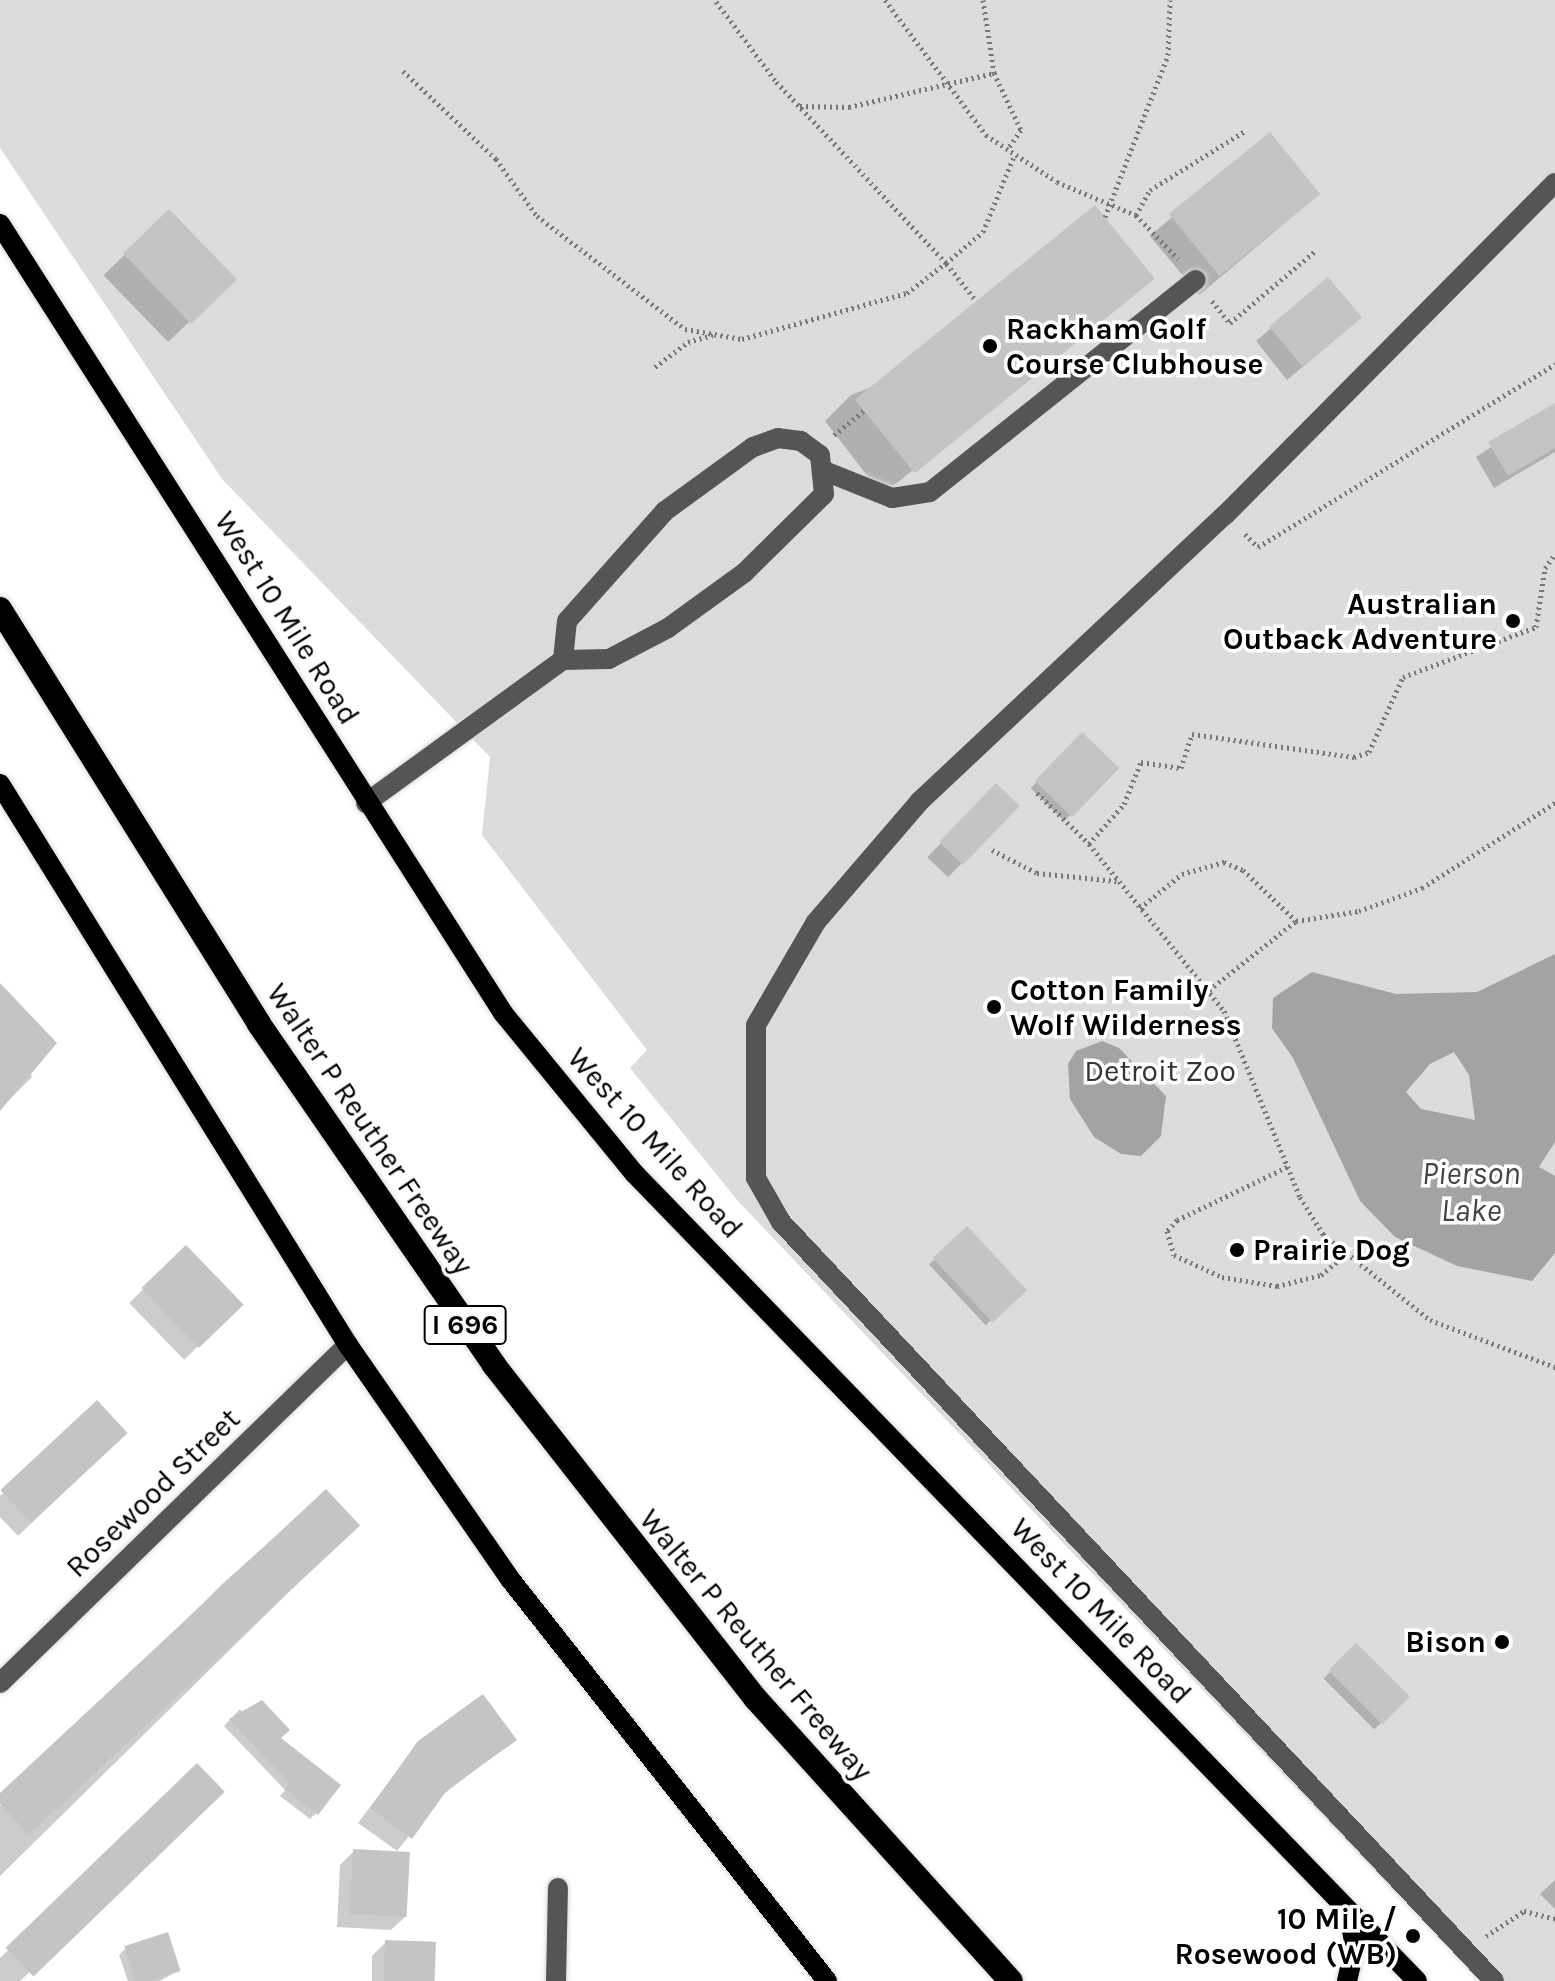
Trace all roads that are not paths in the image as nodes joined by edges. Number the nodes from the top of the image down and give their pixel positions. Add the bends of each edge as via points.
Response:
1 (1555, 183) edge
2 (0, 224) edge
3 (1196, 280) road end
4 (823, 464) junction
5 (0, 609) edge
6 (563, 660) junction
7 (0, 784) edge
8 (366, 803) junction
9 (348, 1345) junction
10 (0, 1683) edge
11 (558, 1888) dead end
12 (1349, 1912) junction
13 (556, 1981) edge
14 (827, 1981) edge
15 (1011, 1981) edge
16 (1347, 1981) edge
17 (1417, 1981) edge
18 (1494, 1981) edge

1 - 18 street via 1225,515 920,801 816,922 756,1025 756,1178 797,1241
2 - 8 main road, West 10 Mile Road
3 - 4 street via 930,492 892,498
4 - 6 street via 824,494 799,522 668,628 609,659
4 - 6 street via 801,441 778,438 753,447 665,511 567,621
5 - 15 highway, Walter P Reuther Freeway / I 696 via 259,1024 503,1377 746,1687
6 - 8 street
7 - 9 main road
8 - 12 main road, West 10 Mile Road via 503,1013 634,1173
9 - 10 street, Rosewood Street
9 - 14 main road via 510,1579
11 - 13 street
12 - 16 main road via 1355,1955
12 - 17 main road, West 10 Mile Road

